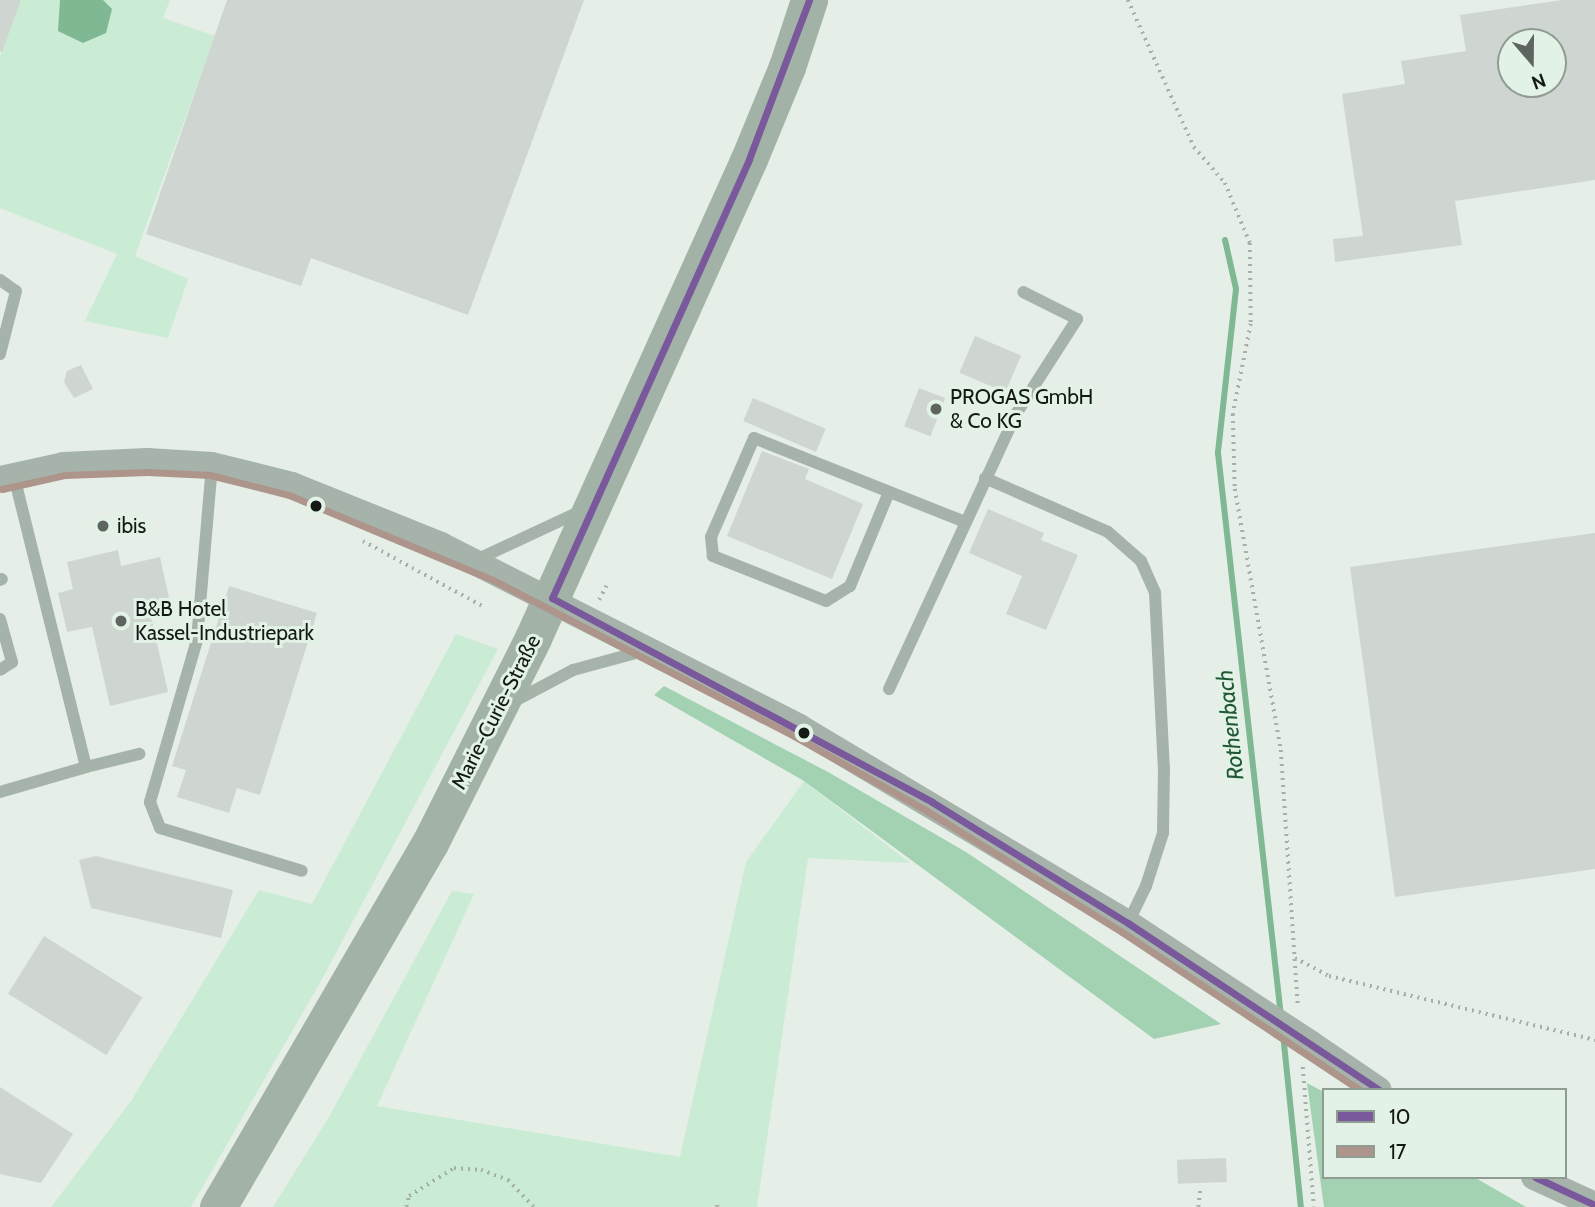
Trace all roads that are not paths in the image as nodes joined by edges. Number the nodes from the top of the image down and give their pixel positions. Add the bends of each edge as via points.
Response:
1 (809, 0) edge
2 (0, 280) edge
3 (1023, 292) dead end
4 (0, 354) edge
5 (212, 465) junction
6 (7, 477) edge
7 (985, 478) junction
8 (889, 492) junction
9 (595, 504) junction
10 (965, 522) junction
11 (476, 560) junction
12 (552, 598) junction
13 (0, 619) edge
14 (650, 649) junction
15 (0, 670) edge
16 (889, 689) dead end
17 (495, 712) junction
18 (139, 754) dead end
19 (86, 767) junction
20 (0, 792) edge
21 (302, 871) dead end
22 (1128, 923) junction
23 (1375, 1088) edge
24 (1538, 1179) edge
25 (1595, 1205) edge
26 (218, 1207) edge

1 - 9 main road, Marie-Curie-Straße via 788,67
2 - 4 lane via 16,291
3 - 7 lane via 1077,319 1016,414
5 - 6 street via 147,461 64,465
5 - 11 street via 292,485
5 - 21 lane via 197,640 150,803 160,828
6 - 19 lane
7 - 10 lane
7 - 22 lane via 1108,532 1141,561 1155,593 1163,833
8 - 8 lane via 754,438 711,537 713,556 826,601 850,586
8 - 10 lane
9 - 11 lane
9 - 12 main road, Marie-Curie-Straße
10 - 16 lane
11 - 12 street
12 - 14 street
12 - 17 main road, Marie-Curie-Straße
13 - 15 lane via 12,662
14 - 17 lane via 573,670
14 - 22 street via 932,802
17 - 26 main road, Marie-Curie-Straße via 430,844
18 - 19 lane
19 - 20 lane
22 - 23 street, bridge via 1243,999 1306,1054
24 - 25 street

